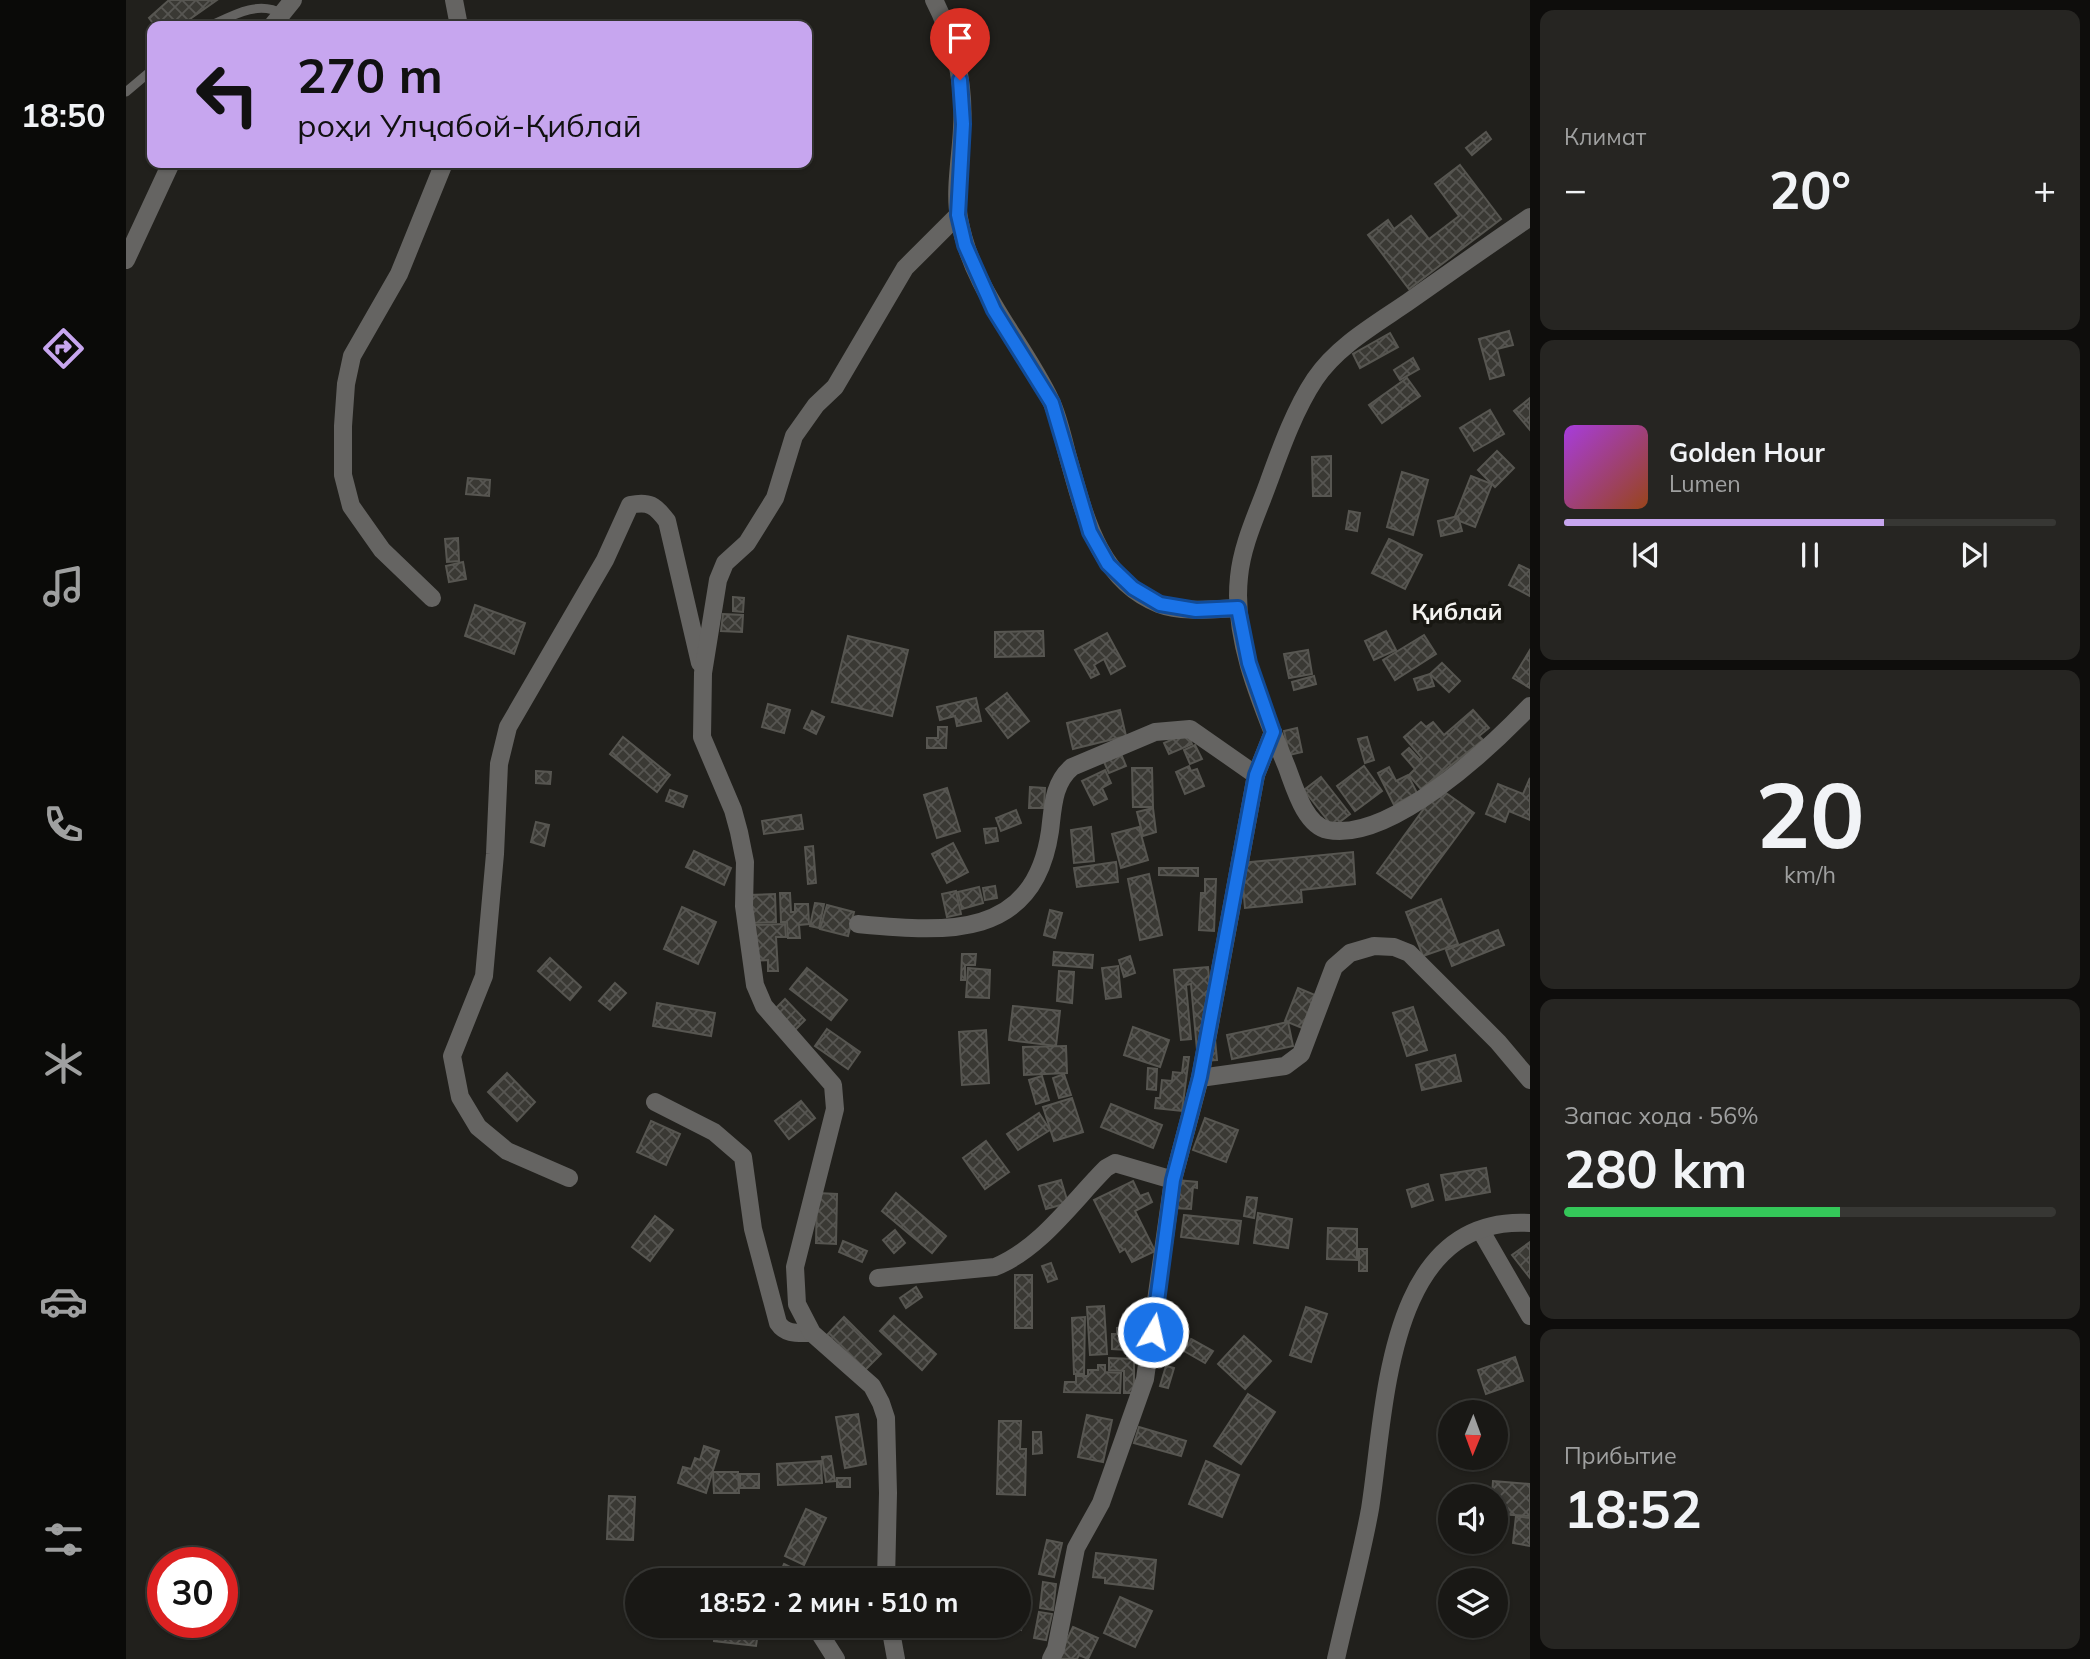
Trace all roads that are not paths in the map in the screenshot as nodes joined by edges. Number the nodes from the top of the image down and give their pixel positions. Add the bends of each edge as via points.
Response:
1 (454, 0) edge
2 (934, 0) edge
3 (282, 14) edge
4 (222, 21) edge
5 (458, 21) edge
6 (147, 74) edge
7 (126, 92) edge
8 (169, 168) edge
9 (442, 168) edge
10 (958, 215) junction
11 (1530, 217) edge
12 (126, 260) edge
13 (432, 598) dead end
14 (1238, 608) junction
15 (703, 673) junction
16 (1530, 706) edge
17 (1273, 732) junction
18 (1256, 775) junction
19 (858, 924) dead end
20 (1200, 1077) junction
21 (1530, 1080) edge
22 (655, 1102) dead end
23 (569, 1178) dead end
24 (1173, 1180) junction
25 (1530, 1223) edge
26 (1481, 1231) junction
27 (878, 1278) dead end
28 (1530, 1316) edge
29 (812, 1333) junction
30 (886, 1568) edge
31 (822, 1638) edge
32 (892, 1638) edge
33 (836, 1659) edge
34 (896, 1659) edge
35 (1051, 1659) edge
36 (1336, 1659) edge

1 - 5 street
2 - 10 street via 947,24 960,80 963,124
3 - 4 lane via 271,5 260,5
6 - 7 lane
8 - 12 street
9 - 13 street via 399,274 352,356 343,426 343,475 351,506 382,550
10 - 14 street via 965,245 994,310 1052,403 1090,532 1108,564 1133,588 1160,604 1196,610
10 - 15 street via 905,268 835,387 794,436 775,498 747,543 725,563 718,580
11 - 14 street via 1351,341 1315,379 1279,455 1247,541
14 - 17 street via 1249,663
15 - 23 street via 667,520 656,506 646,502 630,505 605,560 508,727 499,764 484,976 452,1056 460,1097 478,1128 507,1151
15 - 29 street via 702,737 739,832 755,985 764,1006 833,1085 835,1109 795,1267 797,1304
16 - 17 street via 1462,770 1378,823 1349,831 1325,830 1311,820
17 - 18 street
18 - 19 street via 1190,729 1155,732 1063,775 1056,788 1042,870 1021,901 1000,914 960,927 926,930
18 - 20 street
20 - 21 street via 1285,1066 1301,1054 1334,967 1350,953 1374,946 1409,953
20 - 24 street
22 - 29 street via 715,1132 743,1157 753,1229 778,1323 783,1331
24 - 27 street via 1115,1163 1008,1262
24 - 35 street via 1145,1379 1101,1503 1076,1548
25 - 26 street
26 - 28 street
26 - 36 street via 1448,1245 1407,1303
29 - 30 street via 872,1386 886,1418
31 - 33 street
32 - 34 street

